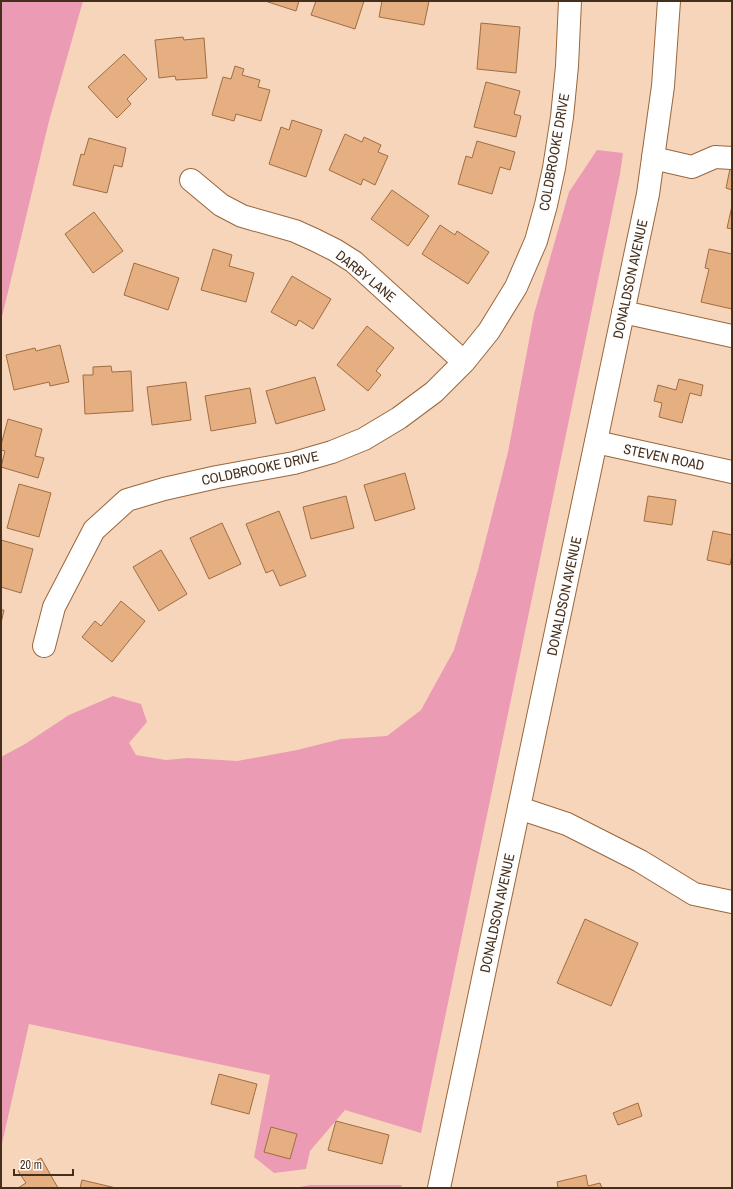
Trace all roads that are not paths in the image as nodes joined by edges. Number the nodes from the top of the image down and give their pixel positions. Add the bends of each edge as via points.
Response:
1 (570, 1) edge
2 (669, 1) edge
3 (653, 158) junction
4 (732, 158) edge
5 (191, 180) dead end
6 (623, 312) junction
7 (732, 336) edge
8 (464, 362) junction
9 (596, 442) junction
10 (732, 472) edge
11 (44, 646) dead end
12 (519, 808) junction
13 (732, 902) edge
14 (439, 1188) edge

1 - 8 street, COLDBROOKE DRIVE via 562,117 554,168 536,241 516,287 489,330
2 - 3 street, DONALDSON AVENUE via 663,86
3 - 4 street via 692,167 715,157
3 - 6 street, DONALDSON AVENUE
5 - 8 street, DARBY LANE via 220,205 242,216 315,240 354,262
6 - 7 street
6 - 9 street, DONALDSON AVENUE
8 - 11 street, COLDBROOKE DRIVE via 434,392 399,418 364,439 294,463 217,477 127,500 94,530 54,607
9 - 10 street, STEVEN ROAD
9 - 12 street, DONALDSON AVENUE
12 - 13 street via 567,824 640,861 694,894
12 - 14 street, DONALDSON AVENUE

